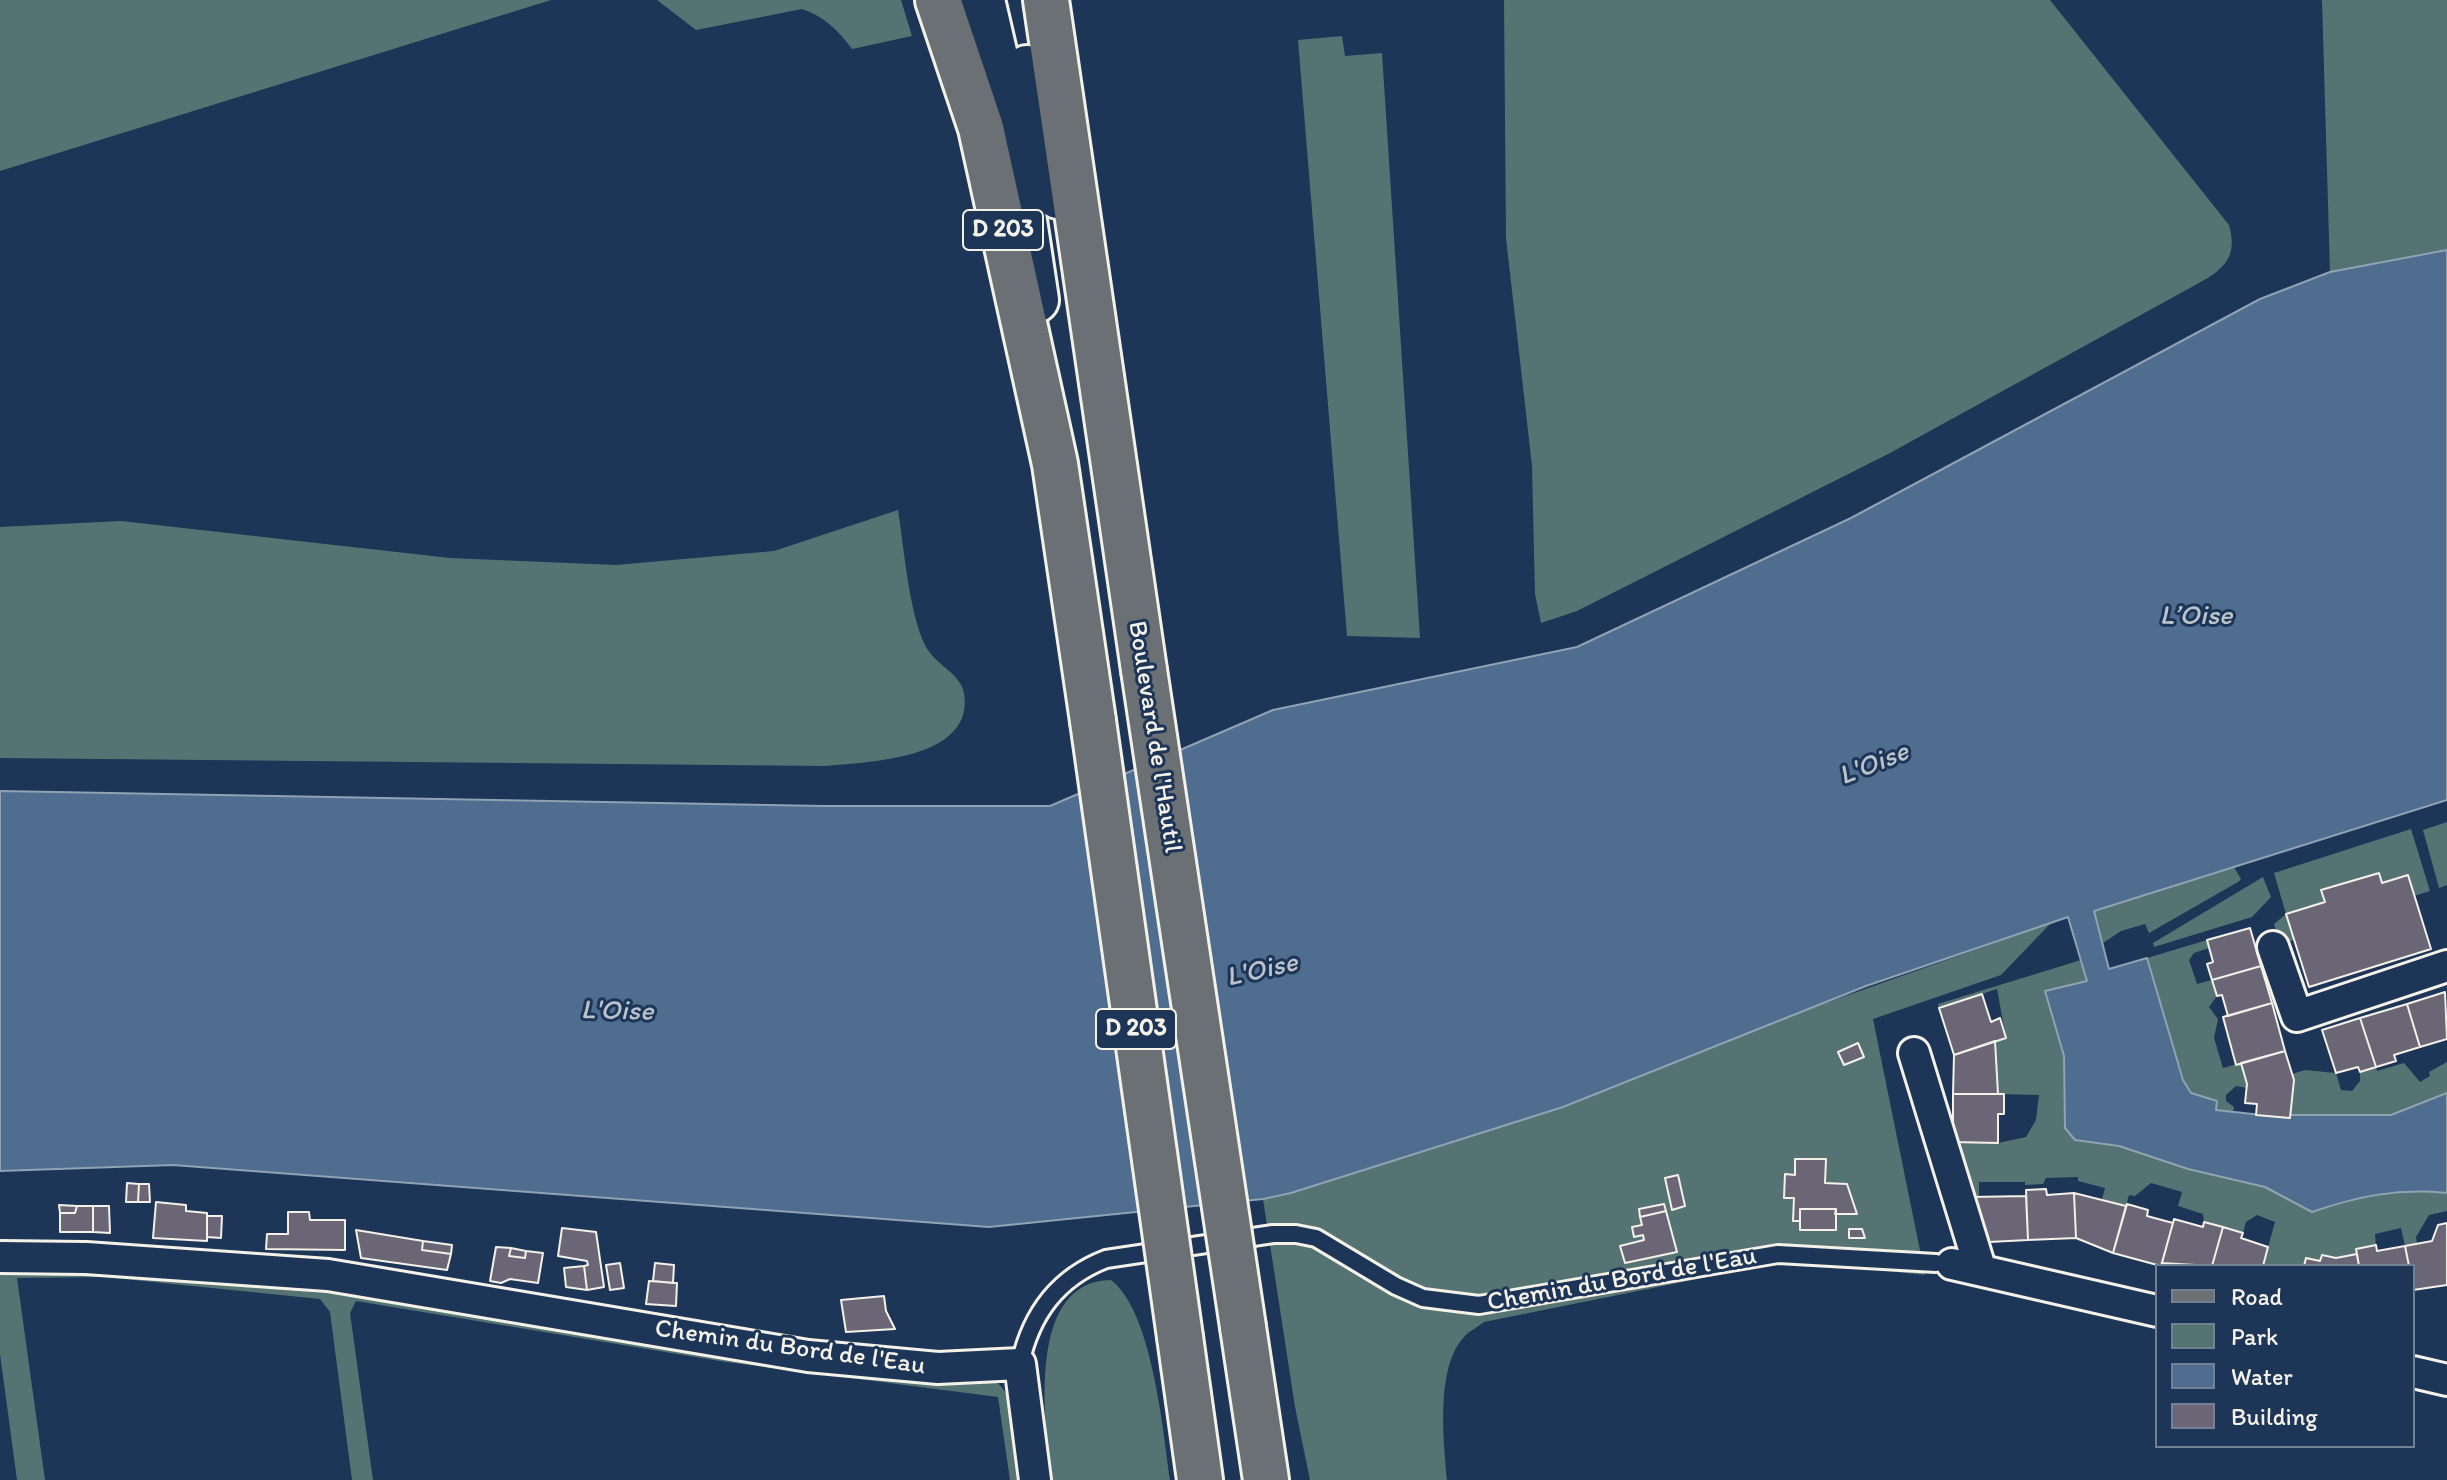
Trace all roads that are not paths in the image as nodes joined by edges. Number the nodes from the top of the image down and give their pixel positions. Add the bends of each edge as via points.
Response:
1 (938, 0) edge
2 (982, 0) edge
3 (1010, 0) edge
4 (1046, 0) edge
5 (1100, 373) junction
6 (1055, 464) junction
7 (2273, 947) dead end
8 (2447, 966) edge
9 (1914, 1053) dead end
10 (0, 1257) edge
11 (1956, 1265) junction
12 (2155, 1311) edge
13 (1020, 1364) junction
14 (2415, 1372) edge
15 (2447, 1380) edge
16 (1035, 1480) edge
17 (1200, 1480) edge
18 (1266, 1480) edge

1 - 6 main road, D 203 via 981,128
2 - 6 main road via 1021,191
3 - 5 main road, Boulevard de l'Hautil
4 - 5 main road, D 203
5 - 18 main road, Boulevard de l'Hautil / D 203, bridge
6 - 17 main road, D 203, bridge
7 - 8 street via 2297,1016
9 - 11 street
10 - 13 street, Chemin du Bord de l'Eau via 328,1275 808,1356 938,1368
11 - 12 street
11 - 13 lane, Chemin du Bord de l'Eau via 1778,1254 1479,1305 1423,1298 1316,1238 1273,1234 1088,1266 1040,1308
13 - 16 street
14 - 15 street

